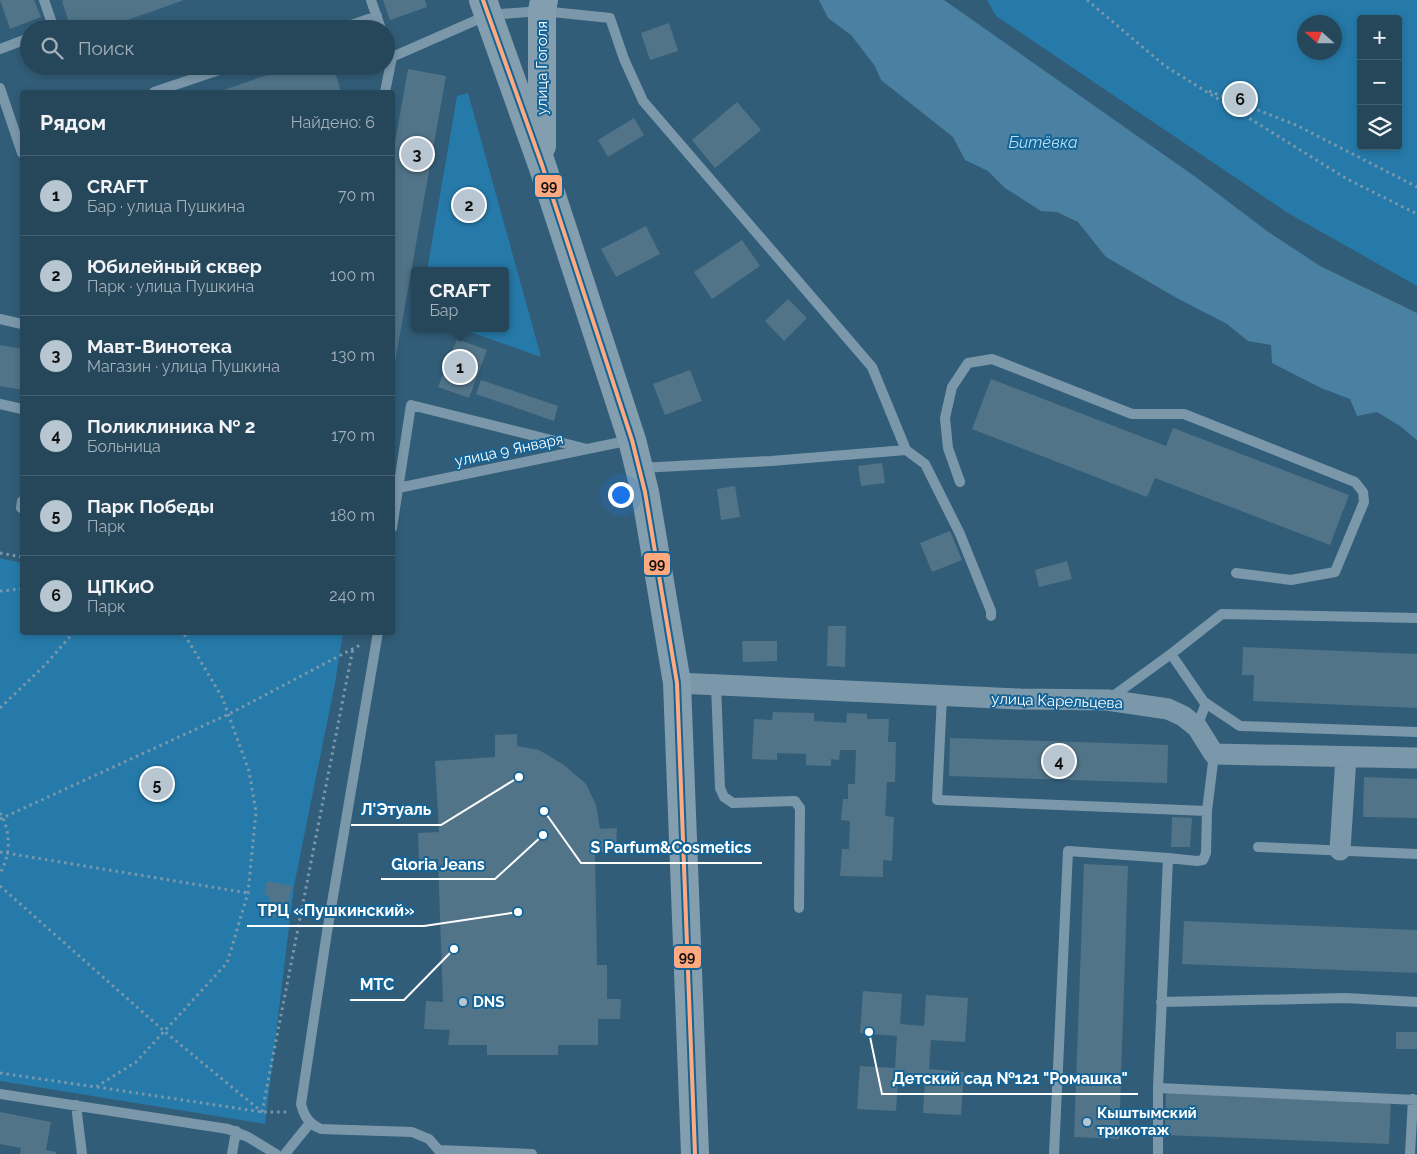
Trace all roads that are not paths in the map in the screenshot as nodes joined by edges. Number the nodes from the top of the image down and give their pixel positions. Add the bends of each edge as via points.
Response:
1 (44, 0) edge
2 (371, 0) edge
3 (543, 5) edge
4 (486, 8) edge
5 (377, 16) junction
6 (51, 20) edge
7 (366, 20) edge
8 (378, 20) edge
9 (20, 41) edge
10 (0, 49) edge
11 (395, 55) edge
12 (204, 75) edge
13 (388, 75) edge
14 (0, 88) edge
15 (160, 90) edge
16 (385, 90) edge
17 (20, 138) edge
18 (542, 165) junction
19 (0, 319) edge
20 (20, 324) edge
21 (0, 404) edge
22 (20, 409) edge
23 (632, 440) junction
24 (587, 450) junction
25 (906, 450) junction
26 (639, 468) junction
27 (960, 482) dead end
28 (395, 488) edge
29 (1236, 573) dead end
30 (991, 616) dead end
31 (1417, 618) edge
32 (378, 635) edge
33 (1171, 654) junction
34 (677, 683) junction
35 (716, 685) junction
36 (942, 696) junction
37 (1107, 700) junction
38 (1206, 704) junction
39 (1197, 727) junction
40 (1417, 732) edge
41 (1214, 754) junction
42 (1346, 757) junction
43 (1417, 758) edge
44 (1207, 811) junction
45 (1258, 847) dead end
46 (1340, 850) junction
47 (1417, 854) edge
48 (1168, 858) junction
49 (799, 908) dead end
50 (1161, 1002) junction
51 (1417, 1002) edge
52 (1158, 1088) junction
53 (0, 1094) edge
54 (1415, 1099) edge
55 (76, 1105) junction
56 (310, 1123) junction
57 (236, 1131) junction
58 (441, 1152) edge
59 (82, 1154) edge
60 (232, 1154) edge
61 (276, 1154) edge
62 (285, 1154) edge
63 (532, 1154) edge
64 (695, 1154) edge
65 (1054, 1154) edge
66 (1158, 1154) edge
67 (1410, 1154) edge

1 - 6 lane
2 - 5 lane
3 - 4 lane
3 - 18 main road, улица Гоголя
3 - 25 lane via 610,18 624,59 644,101 872,368
4 - 11 lane
4 - 18 main road
5 - 7 lane
5 - 8 lane
9 - 10 lane
12 - 15 lane
13 - 16 lane
14 - 17 lane
18 - 23 main road
19 - 20 lane
21 - 22 lane
23 - 24 lane, улица 9 Января
23 - 26 main road
24 - 28 lane, улица 9 Января
24 - 28 lane via 411,405
25 - 26 lane
25 - 30 lane via 925,464 960,534
26 - 34 main road
27 - 29 lane via 948,448 945,418 952,387 968,363 992,359 1132,414 1184,414 1355,482 1363,492 1364,502 1335,572 1291,580
31 - 33 lane via 1222,614
32 - 56 lane via 326,932 301,1104
33 - 37 lane
33 - 38 lane
34 - 35 street, улица Карельцева
34 - 64 main road
35 - 36 street, улица Карельцева
35 - 49 lane via 720,788 724,798 733,803 795,801 800,808
36 - 37 street, улица Карельцева
36 - 44 lane via 938,800
37 - 39 street, улица Карельцева via 1168,709
38 - 39 lane
38 - 40 lane via 1240,726
39 - 41 street, улица Карельцева
41 - 42 street
41 - 44 lane
42 - 43 street
42 - 46 street
44 - 48 lane via 1203,860
45 - 46 lane
46 - 47 lane
48 - 50 lane
48 - 65 lane via 1068,851
50 - 51 lane via 1345,998
50 - 52 lane
52 - 54 lane
52 - 66 lane
53 - 55 lane
54 - 67 lane
55 - 57 lane
55 - 59 lane
56 - 58 lane via 321,1129 412,1132 429,1139
56 - 62 lane
57 - 60 lane
57 - 61 lane
58 - 63 lane

